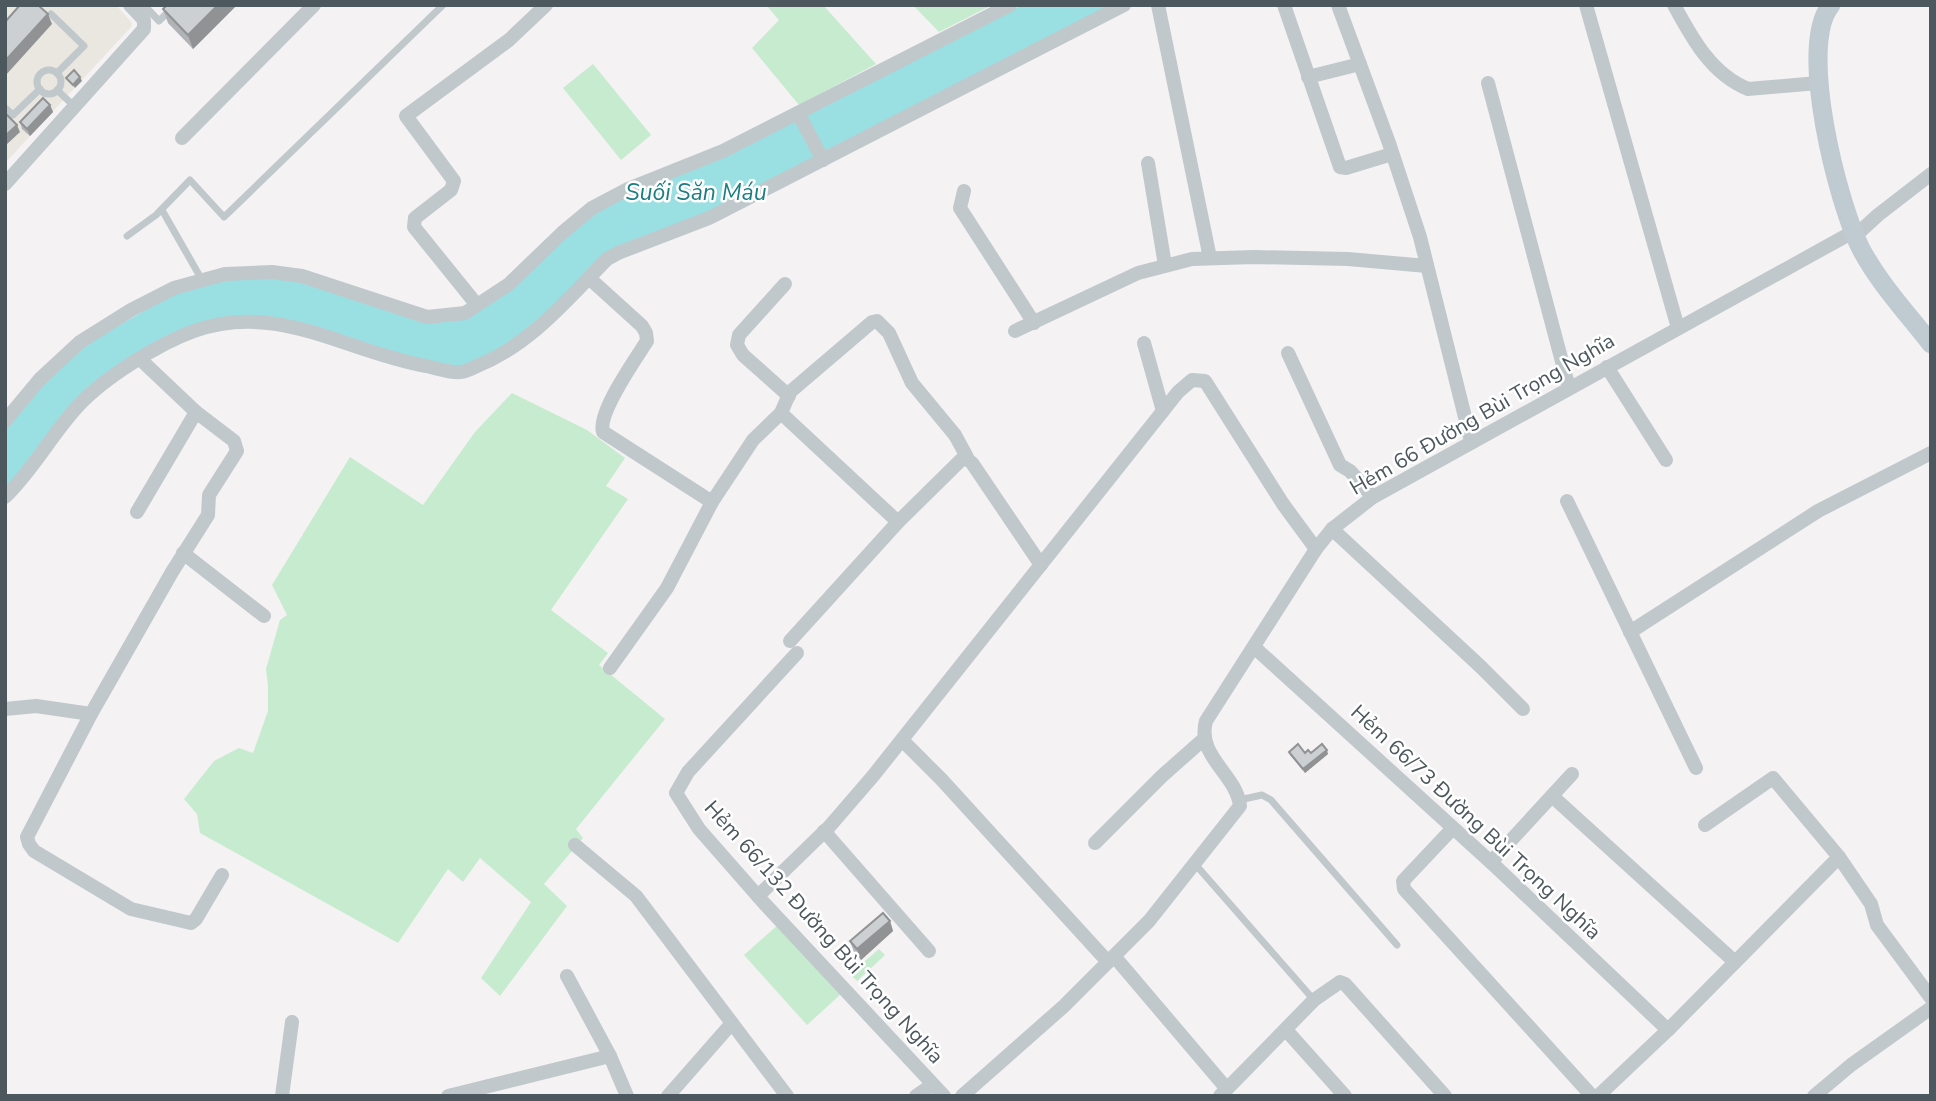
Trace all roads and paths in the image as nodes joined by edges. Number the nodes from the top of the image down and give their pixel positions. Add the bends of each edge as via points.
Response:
1 (130, 5) edge
2 (144, 5) edge
3 (175, 5) edge
4 (314, 5) edge
5 (443, 5) edge
6 (546, 5) edge
7 (1010, 5) edge
8 (1124, 5) edge
9 (1158, 5) edge
10 (1284, 5) edge
11 (1338, 5) edge
12 (1586, 5) edge
13 (1674, 5) edge
14 (1831, 5) edge
15 (51, 13) edge
16 (1360, 64) junction
17 (57, 73) junction
18 (1308, 77) junction
19 (1488, 83) dead end
20 (1818, 83) junction
21 (40, 89) junction
22 (57, 90) junction
23 (75, 107) junction
24 (5, 108) edge
25 (798, 113) junction
26 (182, 138) dead end
27 (1392, 154) junction
28 (823, 160) junction
29 (1148, 163) dead end
30 (1931, 174) edge
31 (5, 184) edge
32 (964, 191) dead end
33 (162, 210) junction
34 (1854, 234) junction
35 (127, 236) dead end
36 (1210, 258) junction
37 (1165, 265) junction
38 (1427, 265) junction
39 (589, 278) junction
40 (202, 280) junction
41 (785, 284) dead end
42 (477, 305) junction
43 (1034, 323) junction
44 (1678, 328) junction
45 (1015, 331) dead end
46 (1930, 341) edge
47 (1144, 343) dead end
48 (1288, 353) dead end
49 (140, 359) junction
50 (1607, 367) junction
51 (1569, 388) junction
52 (789, 396) junction
53 (1163, 411) junction
54 (196, 412) junction
55 (781, 413) junction
56 (5, 421) edge
57 (1471, 442) junction
58 (1931, 453) edge
59 (967, 457) junction
60 (1666, 460) dead end
61 (5, 497) edge
62 (1373, 497) junction
63 (1567, 501) dead end
64 (712, 502) junction
65 (137, 512) dead end
66 (898, 523) junction
67 (1332, 529) junction
68 (1315, 549) junction
69 (183, 554) junction
70 (1041, 565) junction
71 (264, 616) dead end
72 (1630, 632) junction
73 (1254, 647) junction
74 (610, 668) dead end
75 (5, 709) edge
76 (1523, 709) dead end
77 (91, 714) junction
78 (1205, 738) junction
79 (902, 740) junction
80 (1696, 768) dead end
81 (1572, 774) dead end
82 (1552, 796) junction
83 (1240, 800) junction
84 (1705, 825) dead end
85 (1453, 828) junction
86 (824, 831) junction
87 (1095, 843) dead end
88 (575, 845) dead end
89 (1839, 857) junction
90 (1491, 862) junction
91 (1195, 864) junction
92 (222, 875) dead end
93 (758, 896) junction
94 (1397, 944) dead end
95 (929, 951) dead end
96 (1111, 959) junction
97 (1735, 962) junction
98 (567, 976) dead end
99 (1931, 998) edge
100 (1314, 1000) junction
101 (1931, 1008) edge
102 (292, 1022) dead end
103 (732, 1024) junction
104 (1286, 1030) junction
105 (1668, 1030) junction
106 (610, 1056) junction
107 (932, 1085) junction
108 (1223, 1092) edge
109 (282, 1096) edge
110 (448, 1096) edge
111 (627, 1096) edge
112 (667, 1096) edge
113 (787, 1096) edge
114 (916, 1096) edge
115 (944, 1096) edge
116 (962, 1096) edge
117 (1345, 1096) edge
118 (1445, 1096) edge
119 (1592, 1096) edge
120 (1598, 1096) edge
121 (1814, 1096) edge

1 - 23 street via 144,20 144,29
2 - 3 lane via 159,21
4 - 26 street
5 - 33 lane via 223,216 190,180
6 - 42 street via 509,40 406,116 454,181 451,190 415,218 414,227
7 - 25 street
8 - 28 street
9 - 36 street
10 - 18 street
11 - 16 street
12 - 44 street
13 - 20 street via 1696,47 1737,84 1748,89
14 - 20 street via 1817,42
15 - 17 lane via 84,46
16 - 18 street
16 - 27 street
17 - 21 lane via 42,73 37,83
17 - 22 lane via 61,84
18 - 27 street via 1340,167
19 - 51 street
20 - 34 street
21 - 22 lane via 50,94
21 - 24 lane via 13,115
22 - 23 lane
23 - 31 street
25 - 28 street
25 - 42 street via 592,208 509,284
27 - 38 street
28 - 39 street via 709,218 618,253
29 - 37 street
30 - 34 street, Hẻm 66 Đường Bùi Trọng Nghĩa
32 - 43 street via 960,208
33 - 35 lane
33 - 40 lane
34 - 44 street, Hẻm 66 Đường Bùi Trọng Nghĩa
34 - 46 street via 1868,261
36 - 37 street
36 - 38 street
37 - 43 street via 1138,273
38 - 57 street
39 - 49 street via 544,324 498,358 461,373 407,363 274,322 236,321 194,332
39 - 64 street via 646,333 646,341 608,407 603,432
40 - 42 street via 272,272 302,276 426,317 464,313
40 - 56 street via 174,288 80,342 40,379
41 - 52 street via 739,335 737,345
43 - 45 street
44 - 50 street, Hẻm 66 Đường Bùi Trọng Nghĩa
47 - 53 street
48 - 62 street via 1340,465
49 - 54 street
49 - 61 street via 77,407
50 - 51 street, Hẻm 66 Đường Bùi Trọng Nghĩa
50 - 60 street
51 - 57 street, Hẻm 66 Đường Bùi Trọng Nghĩa
52 - 55 street
52 - 59 street via 831,355 877,321 889,333 912,383
53 - 68 street via 1192,380 1205,381
53 - 70 street
54 - 65 street
54 - 69 street via 234,441 237,451 209,495 208,515
55 - 64 street via 753,440
55 - 66 street
57 - 62 street, Hẻm 66 Đường Bùi Trọng Nghĩa
58 - 72 street via 1818,511
59 - 66 street
59 - 70 street
62 - 67 street, Hẻm 66 Đường Bùi Trọng Nghĩa
63 - 72 street
64 - 74 street via 667,588
66 - 93 street, Hẻm 66/132 Đường Bùi Trọng Nghĩa via 688,772 676,793 699,829
67 - 68 street, Hẻm 66 Đường Bùi Trọng Nghĩa
67 - 76 street
68 - 73 street, Hẻm 66 Đường Bùi Trọng Nghĩa
69 - 71 street
69 - 77 street
70 - 79 street
72 - 80 street
73 - 78 street, Hẻm 66 Đường Bùi Trọng Nghĩa via 1206,721
73 - 85 street, Hẻm 66/73 Đường Bùi Trọng Nghĩa
75 - 77 street via 36,706
77 - 92 street via 27,837 34,851 131,909 191,923
78 - 83 street
78 - 87 street
79 - 86 street
79 - 96 street
81 - 82 street
82 - 90 street
82 - 97 street
83 - 91 street
83 - 94 lane via 1262,795 1271,800
84 - 89 street via 1773,778
85 - 90 street, Hẻm 66/73 Đường Bùi Trọng Nghĩa
85 - 119 street via 1403,881 1404,889
86 - 93 street
86 - 95 street
88 - 103 street via 636,896
89 - 97 street
89 - 99 street via 1871,904 1877,925
90 - 105 street, Hẻm 66/73 Đường Bùi Trọng Nghĩa
91 - 96 street
91 - 100 lane
93 - 107 street, Hẻm 66/132 Đường Bùi Trọng Nghĩa
96 - 108 street
96 - 116 street
97 - 105 street
98 - 106 street
100 - 104 street
100 - 118 street via 1334,985 1345,984
101 - 121 street
102 - 109 street
103 - 112 street
103 - 113 street
104 - 108 street
104 - 117 street
105 - 120 street
106 - 110 street
106 - 111 street
107 - 114 street
107 - 115 street, Hẻm 66/132 Đường Bùi Trọng Nghĩa

